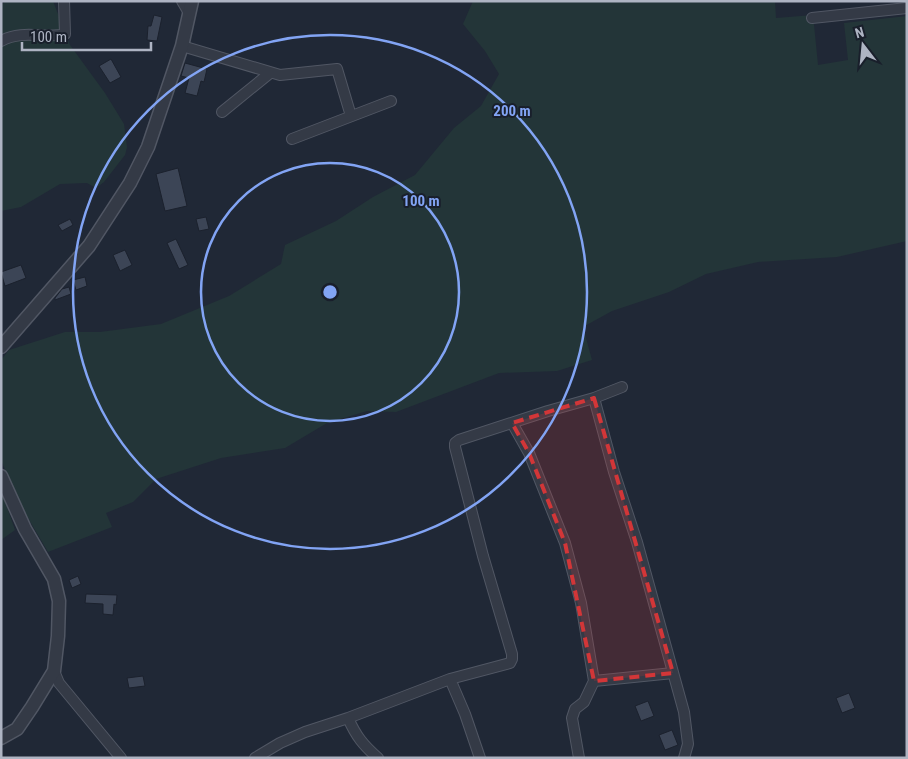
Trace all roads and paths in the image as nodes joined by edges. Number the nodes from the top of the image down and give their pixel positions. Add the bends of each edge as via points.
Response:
1 (64, 1) edge
2 (182, 1) edge
3 (190, 7) edge
4 (907, 8) edge
5 (812, 18) dead end
6 (1, 41) edge
7 (182, 46) junction
8 (270, 73) junction
9 (391, 101) dead end
10 (222, 112) dead end
11 (351, 116) junction
12 (292, 139) dead end
13 (1, 347) edge
14 (622, 387) dead end
15 (594, 398) junction
16 (512, 423) junction
17 (1, 476) edge
18 (54, 671) junction
19 (673, 673) junction
20 (450, 679) junction
21 (594, 681) junction
22 (348, 718) junction
23 (1, 738) edge
24 (121, 758) edge
25 (255, 758) edge
26 (378, 758) edge
27 (480, 758) edge
28 (579, 758) edge
29 (684, 758) edge

1 - 6 street via 66,34 29,34
2 - 3 street
3 - 7 street
4 - 5 street
7 - 8 street
7 - 13 street via 148,147 130,184 89,246
8 - 10 street
8 - 11 street via 280,75 337,69
9 - 11 street
11 - 12 street
14 - 15 street
15 - 16 street
15 - 19 street
16 - 20 street via 459,440 455,447 512,660
16 - 21 street via 529,453 565,543 581,604
17 - 18 street via 57,588 59,615
18 - 23 street via 17,729
18 - 24 street via 59,683
19 - 21 street
19 - 29 street via 687,727 688,744
20 - 22 street
20 - 27 street
21 - 28 street via 572,718
22 - 25 street via 280,742
22 - 26 street via 364,746

